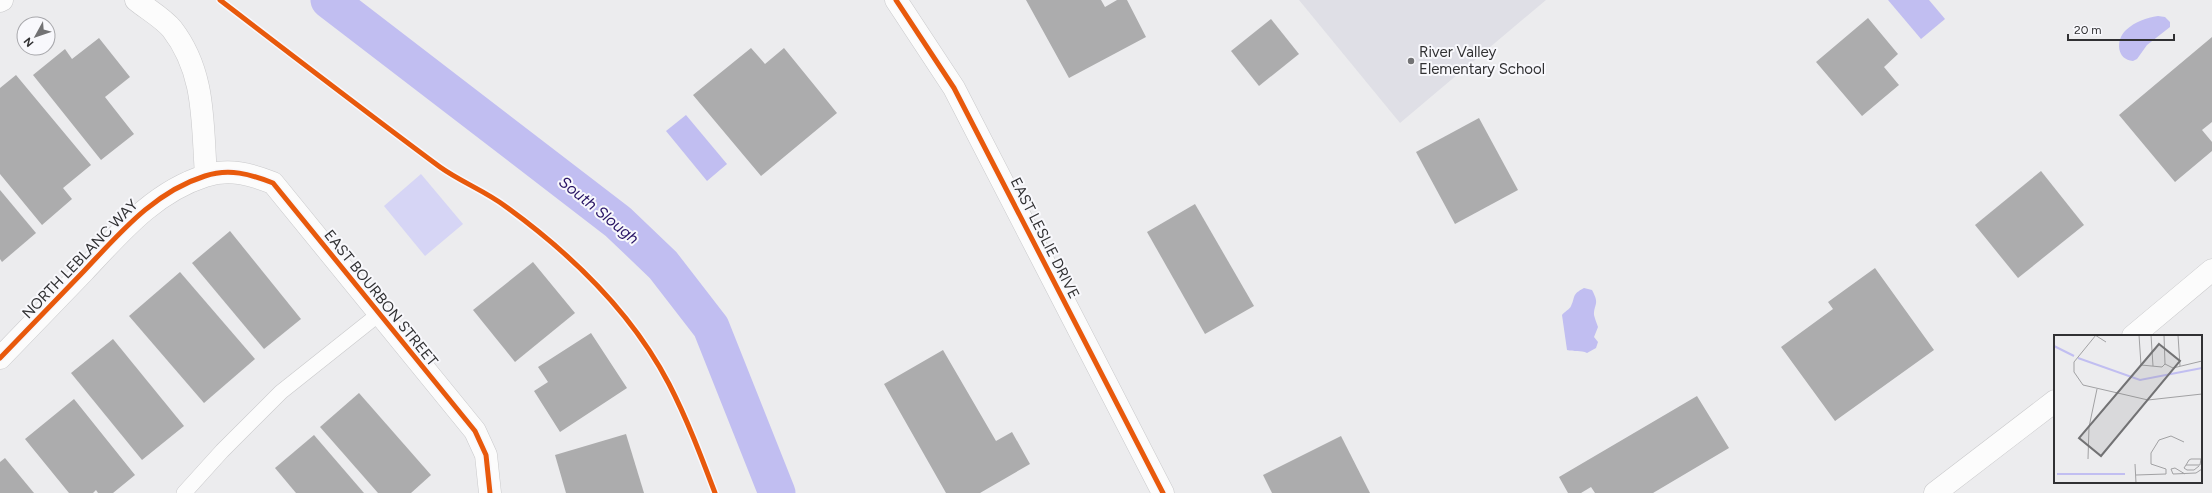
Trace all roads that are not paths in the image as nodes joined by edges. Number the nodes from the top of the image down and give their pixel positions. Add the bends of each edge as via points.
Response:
1 (136, 0) edge
2 (896, 0) edge
3 (206, 175) junction
4 (2212, 270) edge
5 (379, 314) junction
6 (2134, 335) edge
7 (0, 358) edge
8 (2054, 402) edge
9 (184, 493) edge
10 (490, 493) edge
11 (1163, 493) edge
12 (1935, 493) edge

1 - 3 street via 171,29 194,67 202,105
2 - 11 street, EAST LESLIE DRIVE via 954,88
3 - 5 street, EAST BOURBON STREET via 233,172 251,174 273,183
3 - 7 street, NORTH LEBLANC WAY via 181,185 144,209
4 - 6 street
5 - 9 lane via 281,392
5 - 10 street, EAST BOURBON STREET via 475,431 486,455
8 - 12 street

